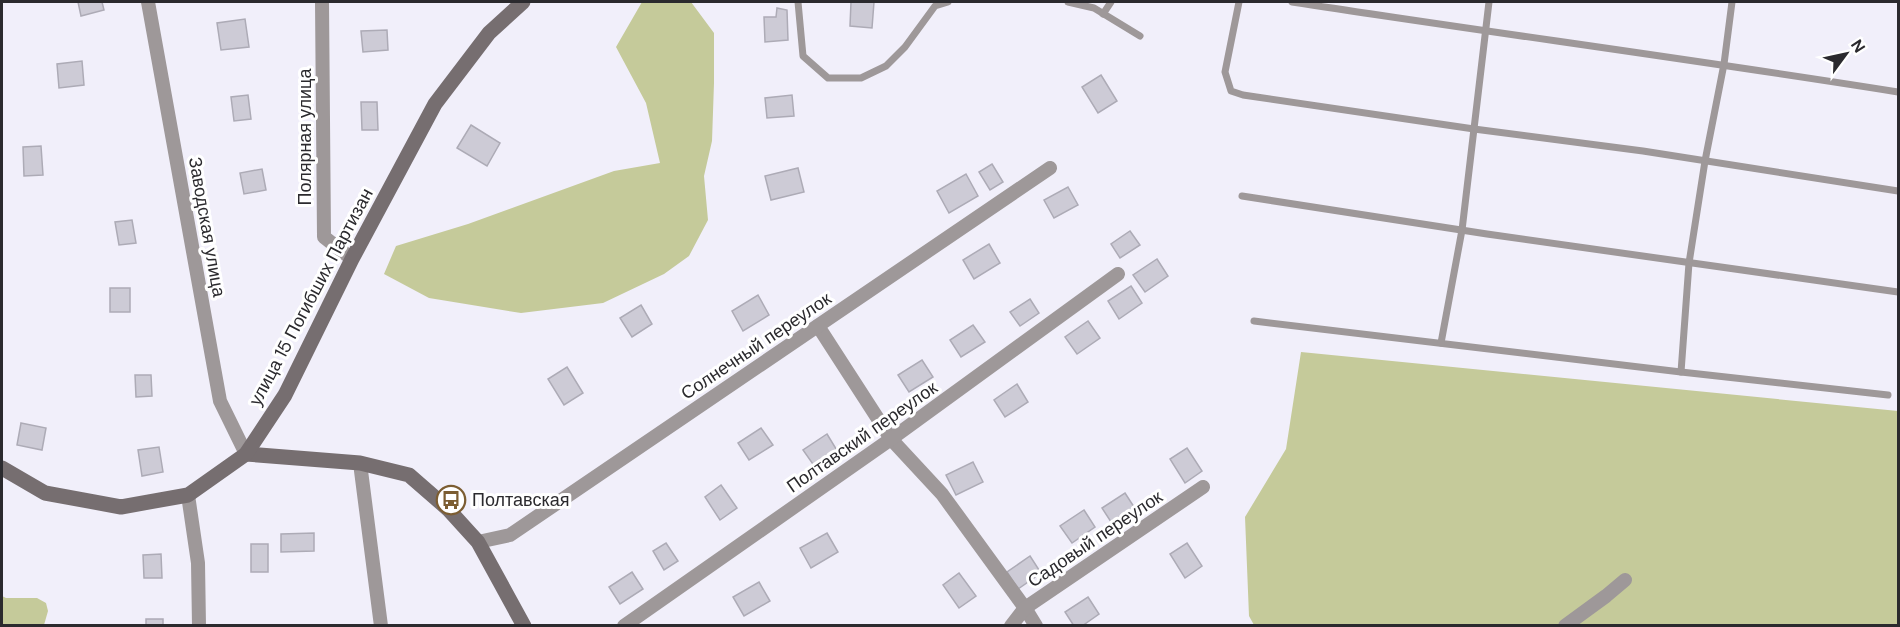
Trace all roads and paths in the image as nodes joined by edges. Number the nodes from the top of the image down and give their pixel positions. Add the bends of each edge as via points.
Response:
1 (148, 2) edge
2 (322, 2) edge
3 (523, 2) edge
4 (798, 2) edge
5 (946, 2) edge
6 (1068, 2) edge
7 (1111, 2) edge
8 (1239, 2) edge
9 (1292, 2) edge
10 (1489, 2) edge
11 (1732, 2) edge
12 (1103, 14) junction
13 (1486, 31) junction
14 (1140, 36) dead end
15 (1724, 64) junction
16 (1899, 92) edge
17 (1474, 129) junction
18 (1705, 161) junction
19 (1050, 168) dead end
20 (1899, 191) edge
21 (1242, 196) dead end
22 (1462, 230) junction
23 (352, 259) junction
24 (1689, 263) junction
25 (1118, 274) dead end
26 (1899, 292) edge
27 (1254, 321) dead end
28 (818, 326) junction
29 (1441, 344) junction
30 (1681, 372) junction
31 (1888, 395) dead end
32 (891, 439) junction
33 (246, 454) junction
34 (360, 463) junction
35 (2, 468) edge
36 (1203, 487) dead end
37 (188, 495) junction
38 (478, 542) junction
39 (1624, 580) dead end
40 (1025, 608) junction
41 (199, 626) edge
42 (381, 626) edge
43 (524, 626) edge
44 (624, 626) edge
45 (1011, 626) edge
46 (1036, 626) edge
47 (1565, 626) edge

1 - 33 street, Заводская улица via 220,401
2 - 23 street, Полярная улица via 324,237
3 - 23 street, улица 15 Погибших Партизан via 489,33 435,104
4 - 5 lane via 803,56 828,78 861,78 886,66 935,6
6 - 12 lane
7 - 12 lane
8 - 17 lane via 1225,72 1231,91
9 - 13 lane
10 - 13 lane
11 - 15 lane
12 - 14 lane
13 - 15 lane
13 - 17 lane
15 - 16 lane
15 - 18 lane
17 - 18 lane
17 - 22 lane
18 - 20 lane
18 - 24 lane
19 - 28 street, Солнечный переулок
21 - 22 lane
22 - 24 lane
22 - 29 lane
23 - 33 street, улица 15 Погибших Партизан via 285,395
24 - 26 lane
24 - 30 lane
25 - 32 street, Полтавский переулок
27 - 29 lane
28 - 32 street
28 - 38 street, Солнечный переулок via 510,535
29 - 30 lane
30 - 31 lane
32 - 40 street via 942,495
32 - 44 street, Полтавский переулок
33 - 34 street
33 - 37 street, улица 15 Погибших Партизан
34 - 38 street via 409,475
34 - 42 street
35 - 37 street, улица 15 Погибших Партизан via 45,493 122,507
36 - 40 street, Садовый переулок
37 - 41 street via 198,563
38 - 43 street
39 - 47 street
40 - 45 street, Садовый переулок
40 - 46 street

